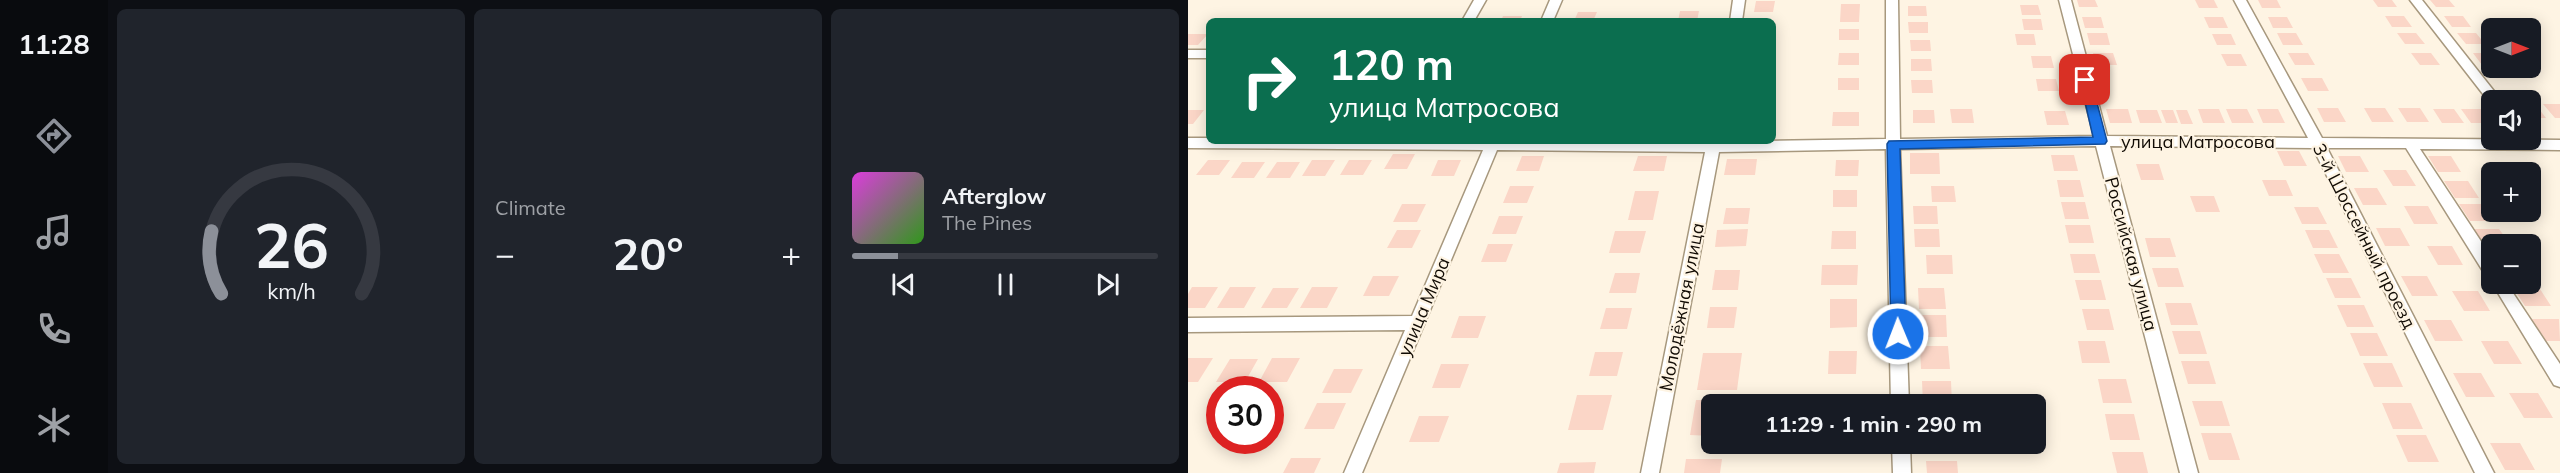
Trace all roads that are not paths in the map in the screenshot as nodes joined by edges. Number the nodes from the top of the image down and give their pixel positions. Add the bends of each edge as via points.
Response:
1 (1480, 0) edge
2 (1556, 0) edge
3 (1739, 0) edge
4 (1892, 0) edge
5 (2065, 0) edge
6 (2240, 0) edge
7 (2416, 0) edge
8 (1470, 18) edge
9 (1548, 18) edge
10 (1736, 18) edge
11 (1188, 54) edge
12 (1206, 54) edge
13 (2487, 90) edge
14 (2100, 141) junction
15 (2317, 142) junction
16 (2481, 142) edge
17 (1188, 143) edge
18 (1206, 143) edge
19 (2409, 143) junction
20 (2541, 143) edge
21 (1492, 144) edge
22 (1713, 144) edge
23 (1893, 144) junction
24 (2560, 145) edge
25 (2481, 255) edge
26 (2505, 294) edge
27 (1417, 323) junction
28 (1188, 325) edge
29 (2560, 379) edge
30 (1900, 394) edge
31 (1901, 454) edge
32 (1353, 473) edge
33 (1650, 473) edge
34 (1902, 473) edge
35 (2189, 473) edge
36 (2485, 473) edge

1 - 8 street
2 - 9 street
3 - 10 street
4 - 23 street
5 - 14 street, Российская улица
6 - 15 street, 3-й Шоссейный проезд
7 - 13 street
11 - 12 street
14 - 15 street, улица Матросова
14 - 23 street, улица Матросова
14 - 35 street, Российская улица
15 - 19 street, улица Матросова
15 - 36 street, 3-й Шоссейный проезд
16 - 19 street, улица Матросова
17 - 18 street, улица Матросова
19 - 25 street
20 - 24 street, улица Матросова
21 - 27 street, улица Мира
22 - 23 street, улица Матросова
22 - 33 street, Молодёжная улица
23 - 30 street
26 - 29 street
27 - 28 street
27 - 32 street, улица Мира
31 - 34 street

